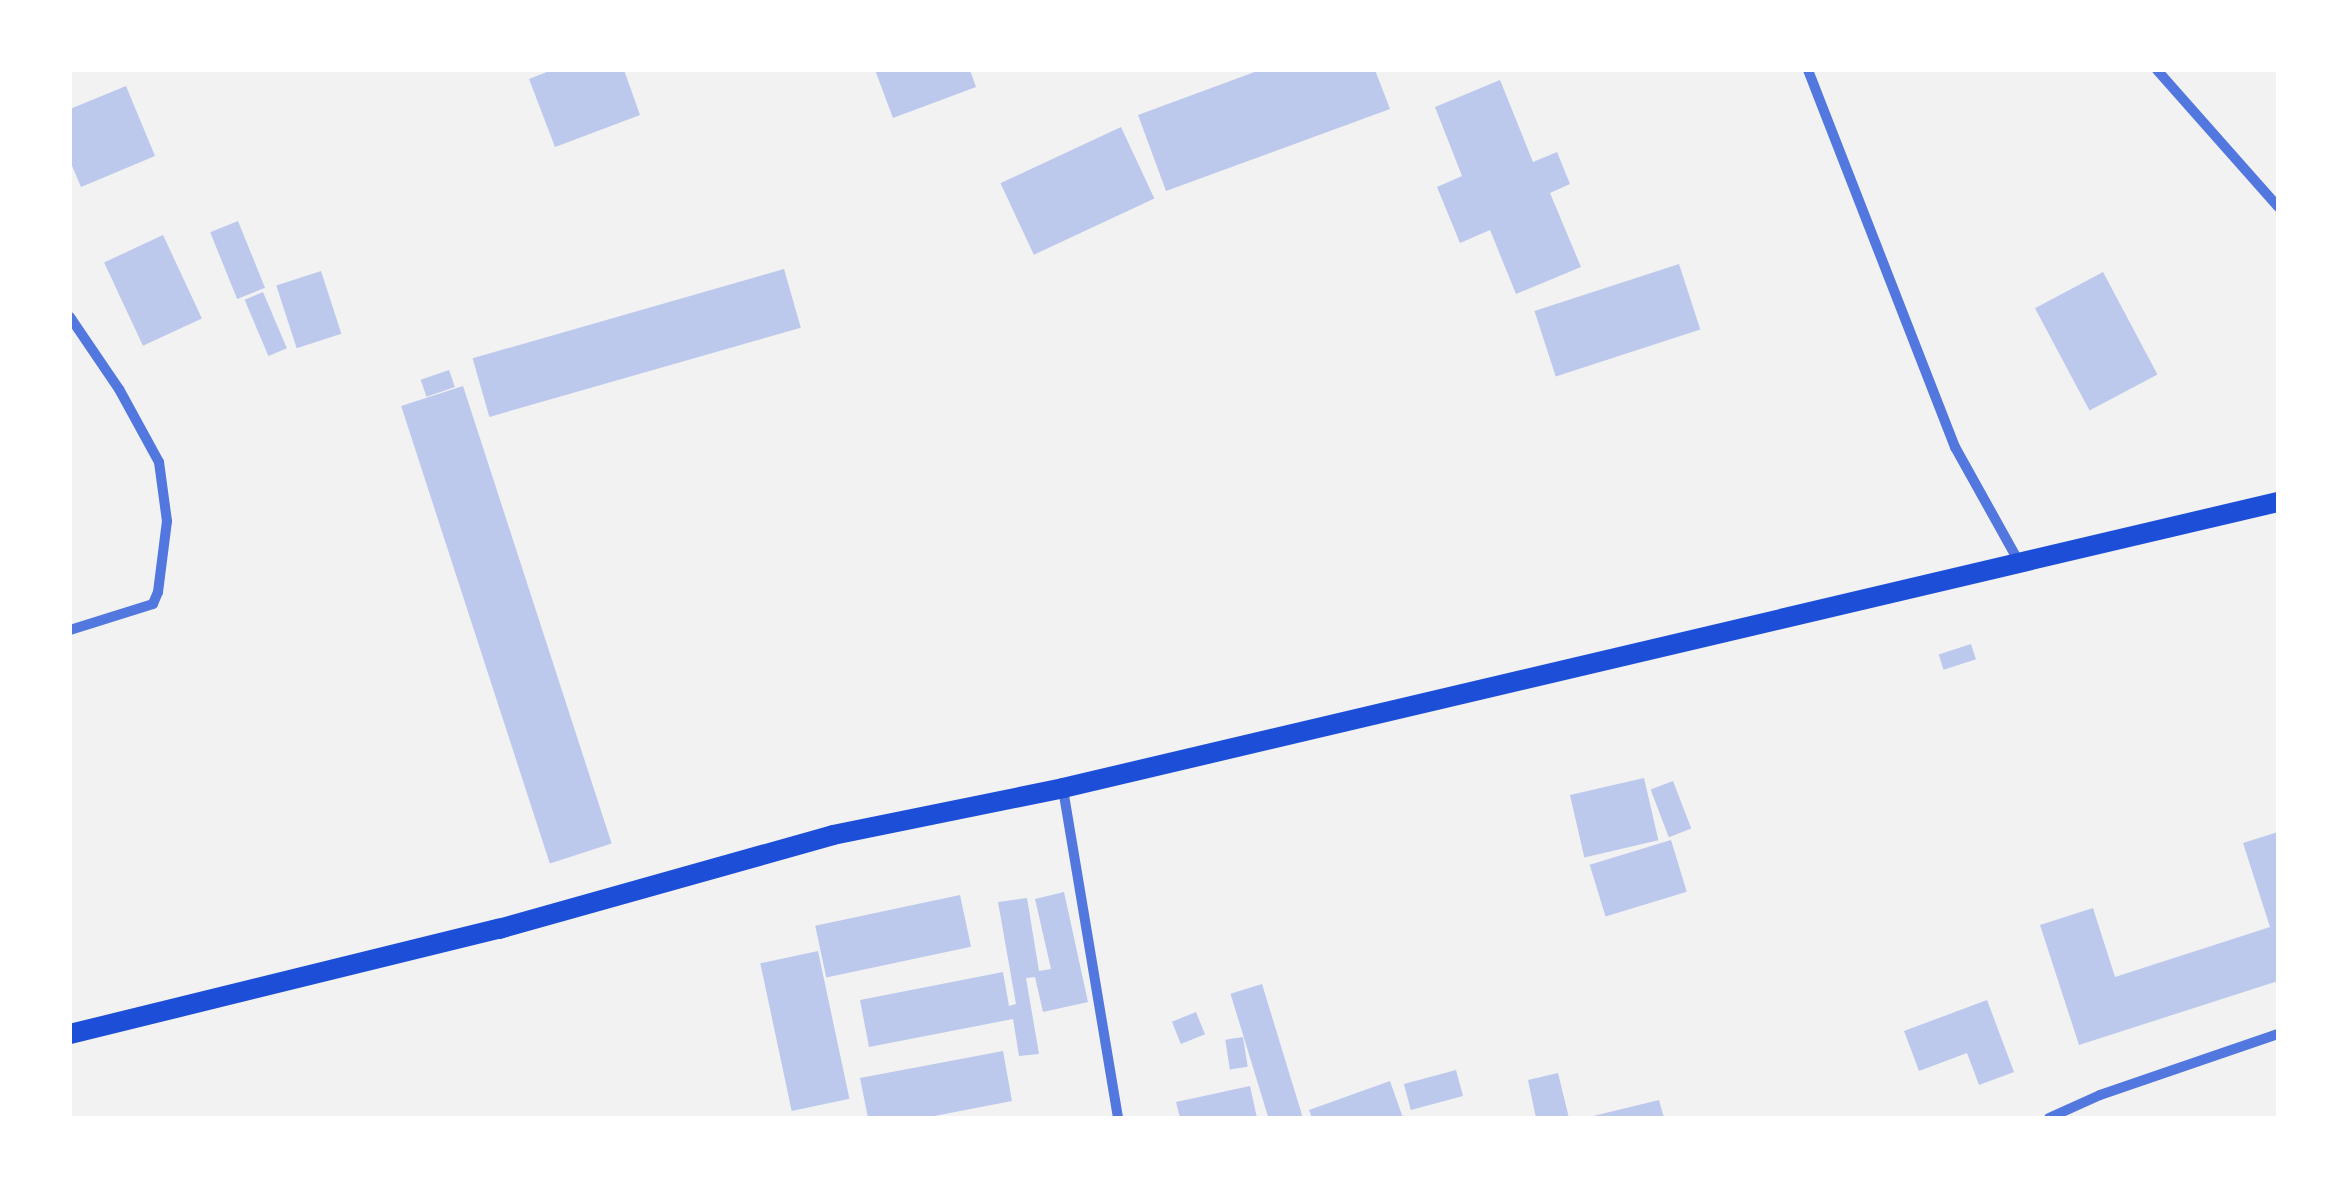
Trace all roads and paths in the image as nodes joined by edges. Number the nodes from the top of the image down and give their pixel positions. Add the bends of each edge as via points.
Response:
1 (1808, 70) edge
2 (2156, 70) edge
3 (2278, 207) edge
4 (70, 317) edge
5 (2278, 502) edge
6 (2019, 562) junction
7 (70, 630) edge
8 (1063, 788) junction
9 (70, 1034) edge
10 (2278, 1034) edge
11 (1118, 1118) edge
12 (2049, 1118) edge

1 - 6 street via 1955,447
2 - 3 street
4 - 7 street via 160,462 167,521 153,604
5 - 6 main road
6 - 8 main road
8 - 9 main road via 833,835 499,929
8 - 11 street
10 - 12 street

